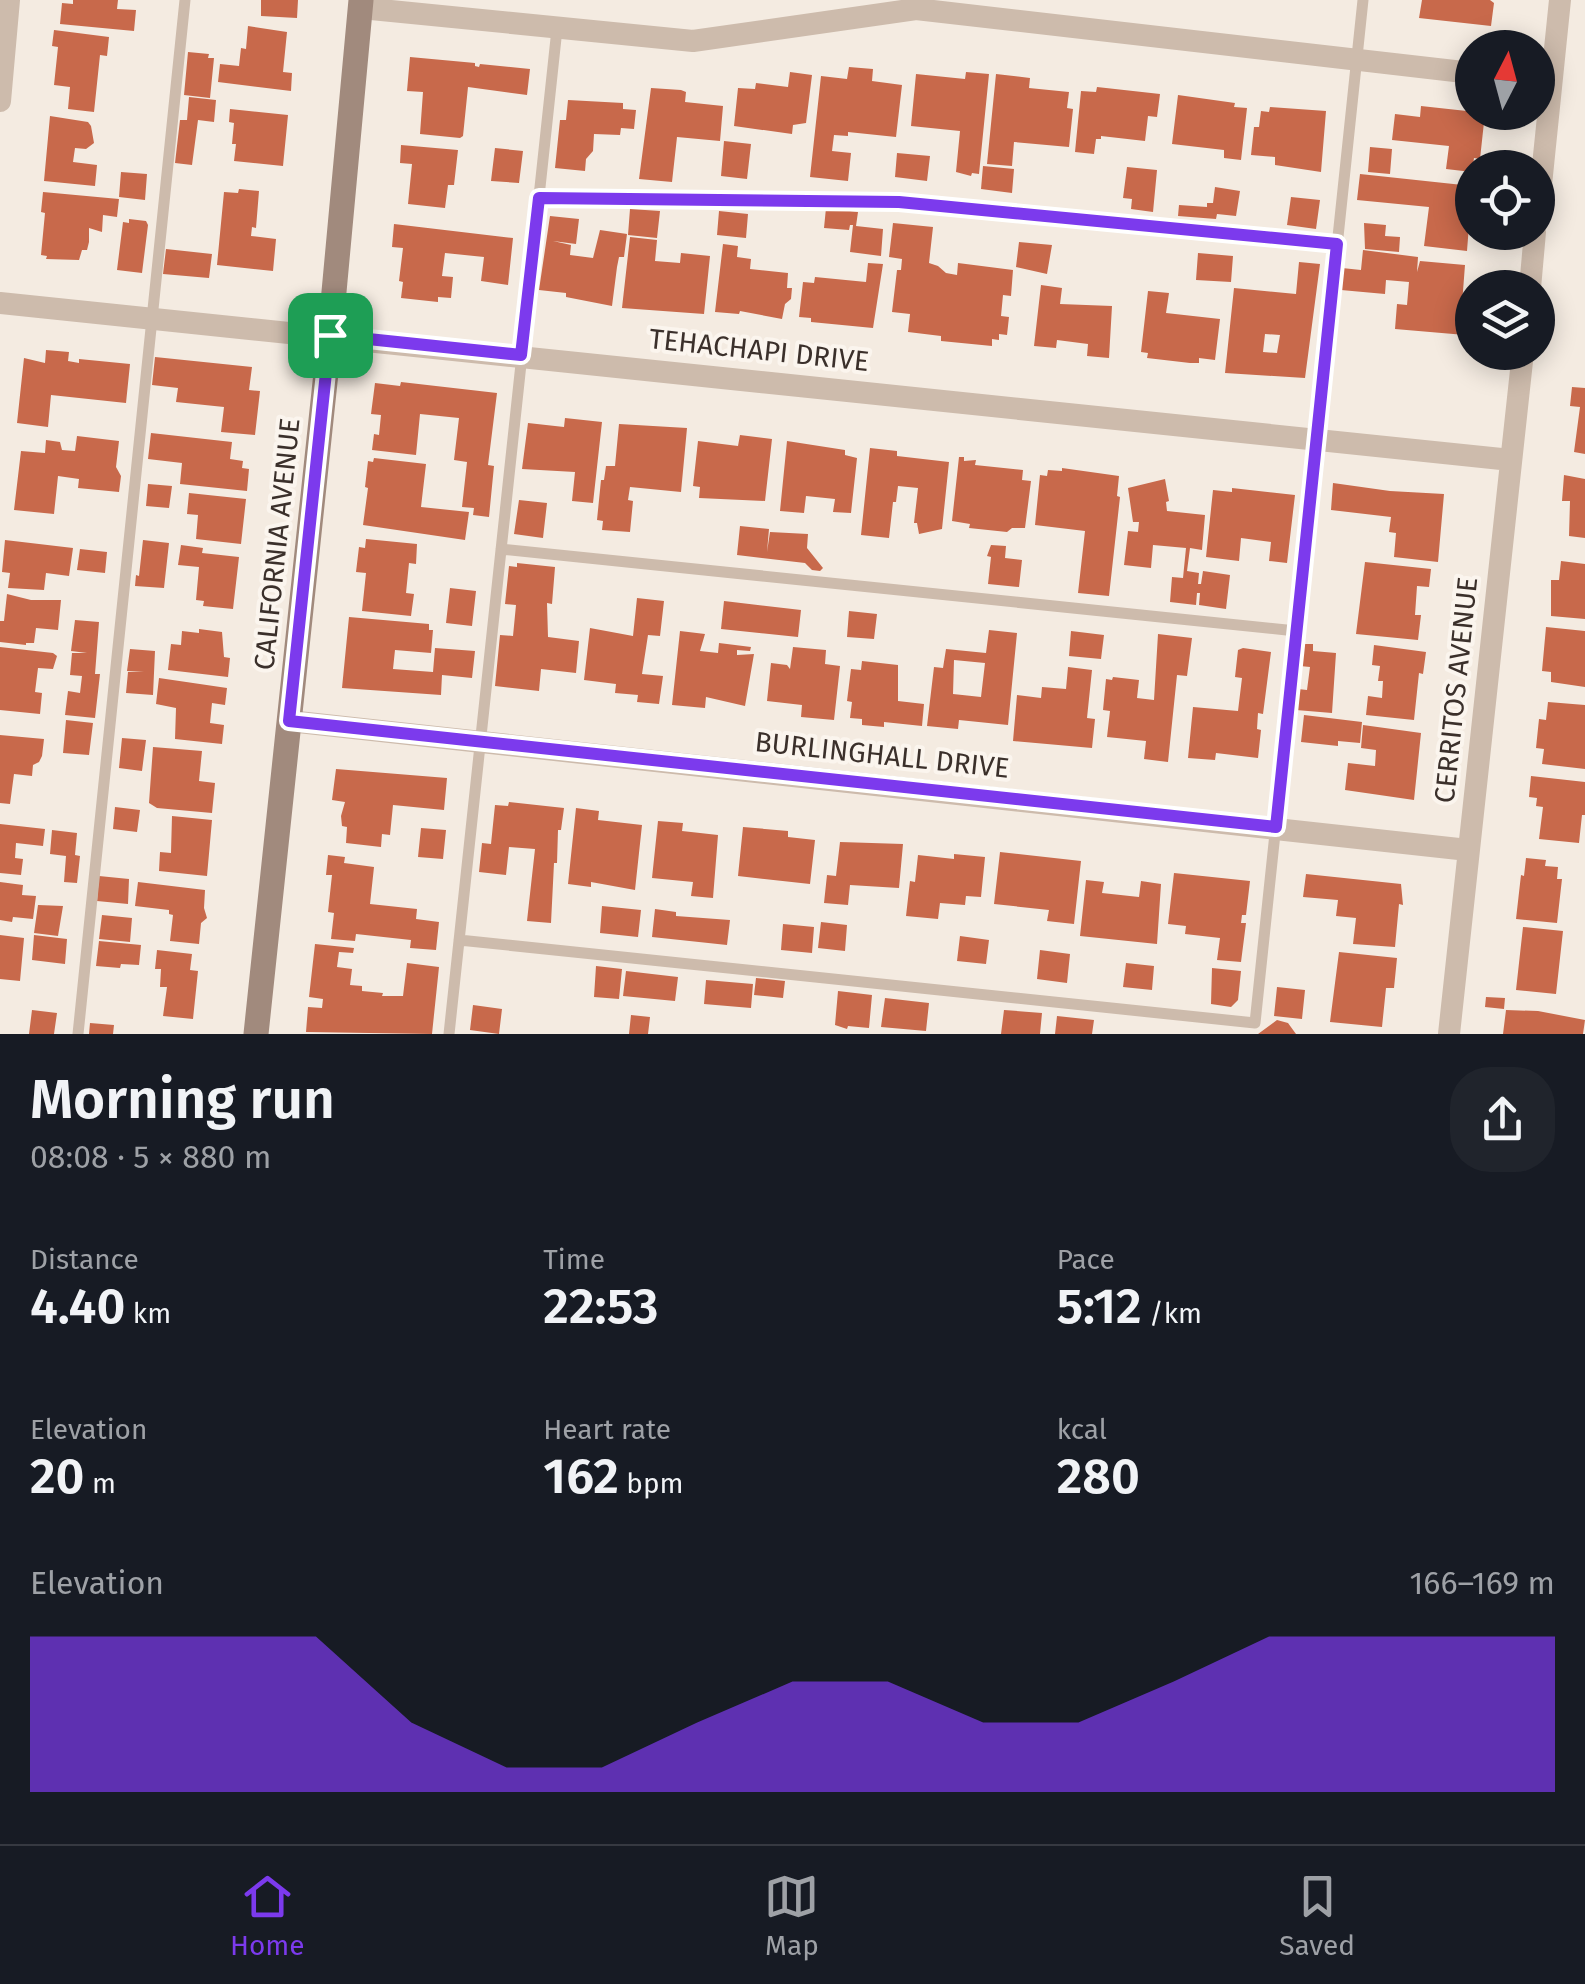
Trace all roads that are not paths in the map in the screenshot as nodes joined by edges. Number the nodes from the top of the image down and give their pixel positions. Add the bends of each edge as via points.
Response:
1 (9, 0) edge
2 (185, 0) edge
3 (1363, 0) edge
4 (1560, 0) edge
5 (361, 4) edge
6 (557, 29) junction
7 (1554, 30) edge
8 (1358, 61) junction
9 (1455, 71) edge
10 (0, 101) edge
11 (539, 198) junction
12 (1337, 244) junction
13 (0, 302) edge
14 (152, 320) junction
15 (330, 335) junction
16 (521, 355) junction
17 (1521, 370) edge
18 (1316, 439) junction
19 (1512, 460) junction
20 (501, 549) junction
21 (1296, 631) junction
22 (289, 721) junction
23 (480, 742) junction
24 (1276, 827) junction
25 (1468, 850) junction
26 (459, 940) junction
27 (78, 1034) edge
28 (256, 1034) edge
29 (449, 1034) edge
30 (1449, 1034) edge

1 - 10 street
2 - 14 lane
3 - 8 lane
4 - 7 street
5 - 6 street
5 - 15 street, CALIFORNIA AVENUE
6 - 8 street via 693,41 916,9
6 - 11 lane
8 - 9 street
8 - 12 lane
11 - 12 lane via 899,202
11 - 16 lane
12 - 18 lane
13 - 14 street, TEHACHAPI DRIVE
14 - 15 street, TEHACHAPI DRIVE
14 - 27 lane
15 - 16 street, TEHACHAPI DRIVE
15 - 22 street, CALIFORNIA AVENUE
16 - 18 street, TEHACHAPI DRIVE
16 - 20 lane
17 - 19 street, CERRITOS AVENUE
18 - 19 street, TEHACHAPI DRIVE
18 - 21 lane
19 - 25 street, CERRITOS AVENUE
20 - 21 lane
20 - 23 lane
21 - 24 lane
22 - 23 street, BURLINGHALL DRIVE
22 - 28 street, CALIFORNIA AVENUE
23 - 24 street, BURLINGHALL DRIVE
23 - 26 lane
24 - 25 street, BURLINGHALL DRIVE
24 - 26 lane via 1255,1023
25 - 30 street, CERRITOS AVENUE
26 - 29 lane

